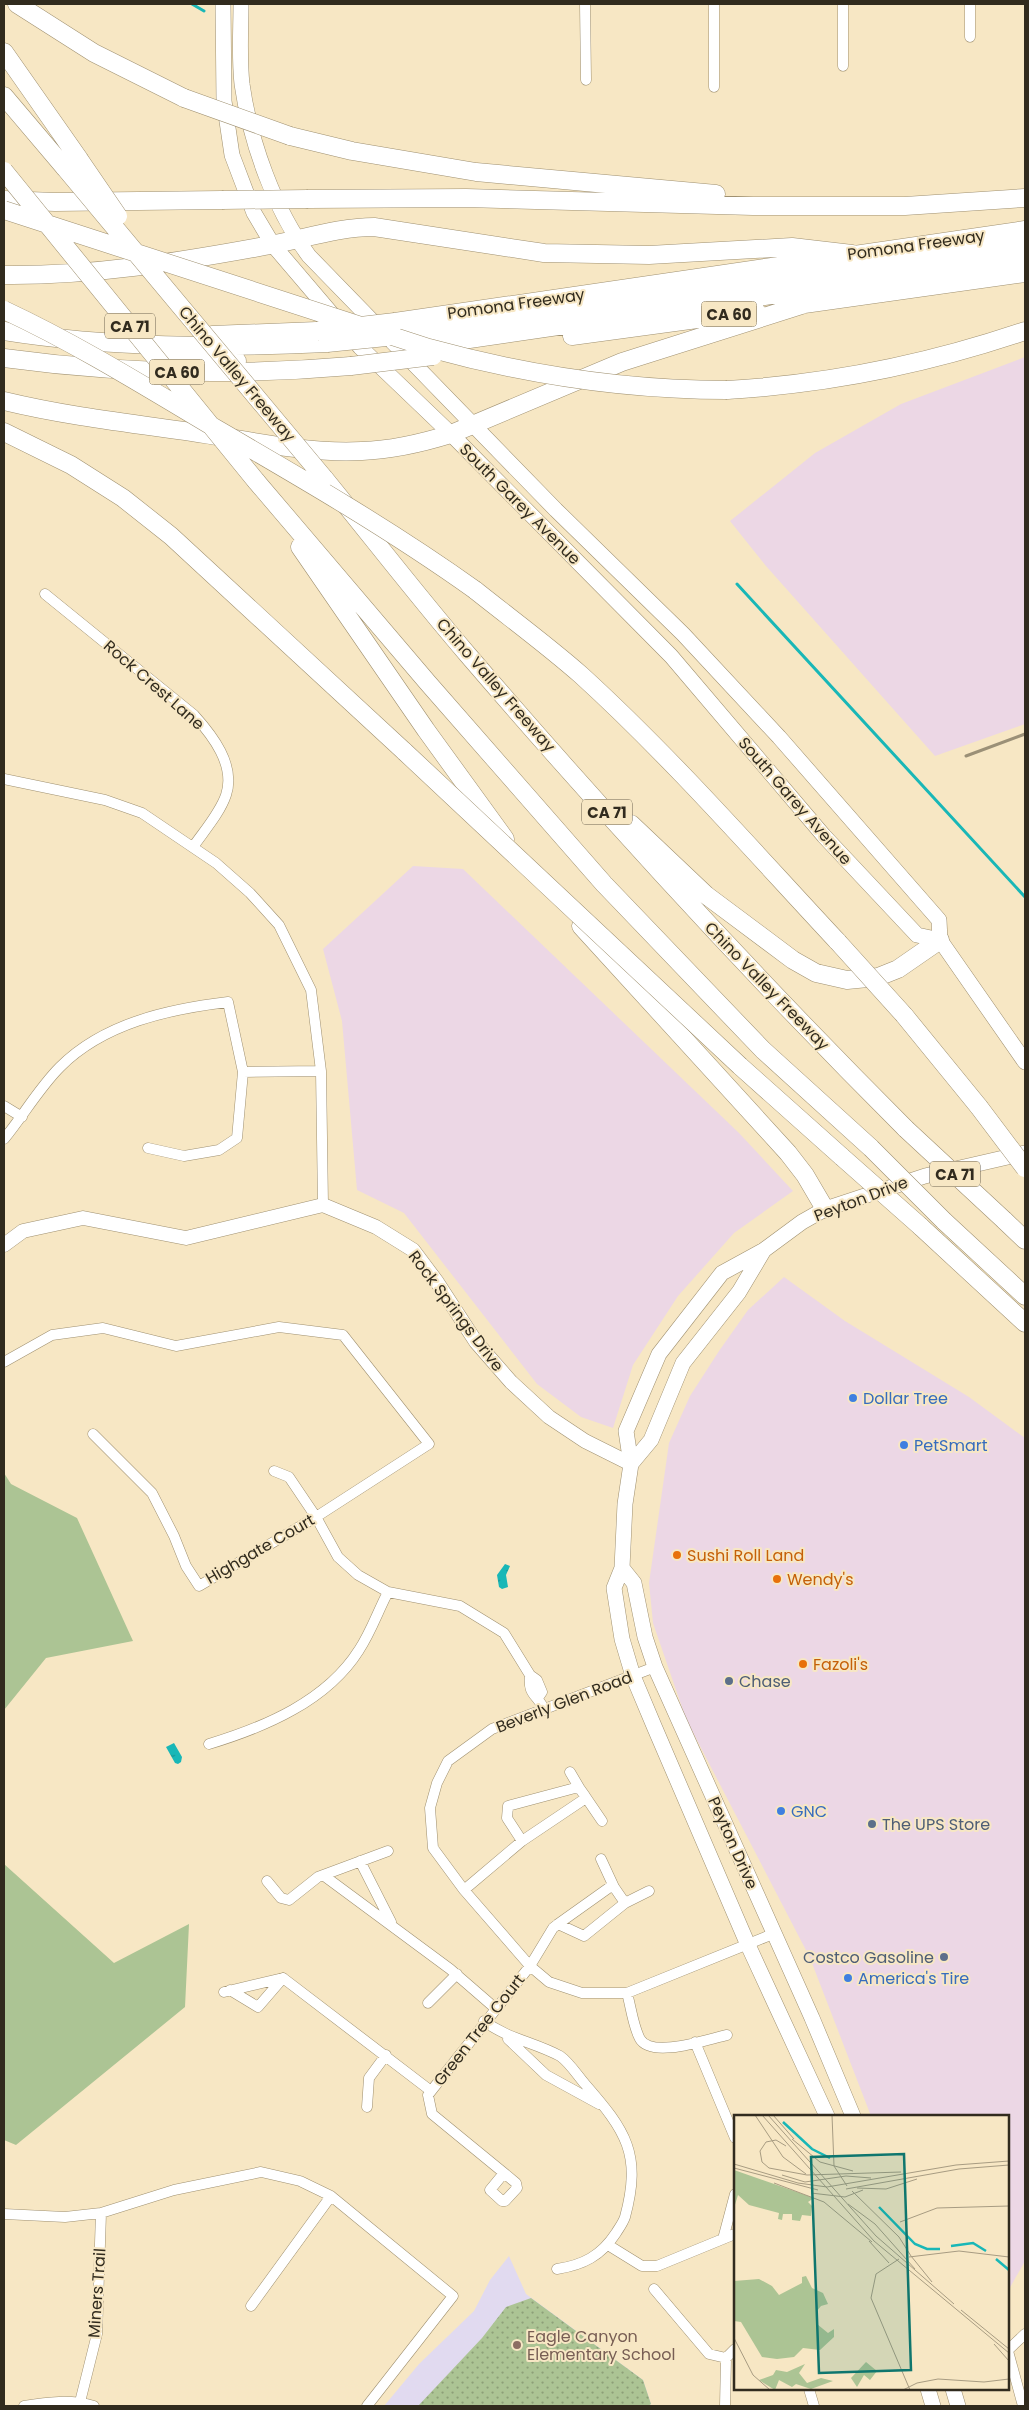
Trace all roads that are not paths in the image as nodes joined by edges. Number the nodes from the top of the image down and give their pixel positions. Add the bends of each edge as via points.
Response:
1 (17, 4) edge
2 (223, 4) edge
3 (241, 4) edge
4 (585, 4) edge
5 (714, 4) edge
6 (843, 4) edge
7 (970, 4) edge
8 (970, 37) dead end
9 (4, 52) edge
10 (843, 66) dead end
11 (586, 80) dead end
12 (714, 88) dead end
13 (4, 96) edge
14 (72, 163) junction
15 (4, 172) edge
16 (1025, 198) edge
17 (4, 200) edge
18 (853, 206) junction
19 (4, 210) edge
20 (1025, 230) edge
21 (298, 241) junction
22 (1025, 244) edge
23 (273, 245) junction
24 (852, 254) junction
25 (1025, 258) edge
26 (1025, 273) edge
27 (4, 276) edge
28 (808, 303) junction
29 (4, 310) edge
30 (4, 319) edge
31 (4, 331) edge
32 (1025, 331) edge
33 (322, 337) junction
34 (421, 345) junction
35 (4, 346) edge
36 (4, 358) edge
37 (346, 361) junction
38 (4, 401) edge
39 (473, 425) junction
40 (4, 432) edge
41 (451, 434) junction
42 (280, 510) junction
43 (534, 518) junction
44 (596, 549) junction
45 (45, 594) dead end
46 (568, 768) junction
47 (4, 779) edge
48 (193, 847) junction
49 (940, 940) junction
50 (1025, 1062) edge
51 (321, 1071) junction
52 (243, 1072) junction
53 (4, 1106) edge
54 (22, 1118) junction
55 (4, 1139) edge
56 (148, 1148) dead end
57 (1025, 1153) edge
58 (1025, 1168) edge
59 (323, 1204) junction
60 (825, 1209) junction
61 (1025, 1240) edge
62 (4, 1245) edge
63 (764, 1250) junction
64 (1025, 1296) edge
65 (1025, 1323) edge
66 (4, 1362) edge
67 (93, 1434) dead end
68 (631, 1464) junction
69 (274, 1470) dead end
70 (316, 1517) junction
71 (622, 1568) junction
72 (388, 1592) junction
73 (655, 1667) junction
74 (633, 1676) junction
75 (545, 1710) junction
76 (210, 1744) dead end
77 (570, 1772) dead end
78 (582, 1792) junction
79 (602, 1821) dead end
80 (522, 1841) junction
81 (388, 1851) dead end
82 (601, 1859) dead end
83 (360, 1861) junction
84 (323, 1875) junction
85 (267, 1881) dead end
86 (614, 1888) junction
87 (464, 1890) junction
88 (649, 1891) dead end
89 (625, 1904) junction
90 (558, 1924) junction
91 (393, 1925) junction
92 (773, 1934) junction
93 (748, 1945) junction
94 (530, 1966) junction
95 (458, 1974) junction
96 (283, 1978) junction
97 (627, 1993) junction
98 (428, 2003) dead end
99 (495, 2008) junction
100 (484, 2021) junction
101 (501, 2033) junction
102 (726, 2035) dead end
103 (695, 2042) junction
104 (386, 2055) junction
105 (430, 2093) junction
106 (367, 2107) dead end
107 (606, 2108) junction
108 (827, 2115) edge
109 (853, 2115) edge
110 (734, 2136) edge
111 (504, 2173) dead end
112 (331, 2196) junction
113 (734, 2197) edge
114 (102, 2213) junction
115 (4, 2214) edge
116 (734, 2234) edge
117 (722, 2239) junction
118 (608, 2245) junction
119 (557, 2269) dead end
120 (654, 2289) dead end
121 (251, 2306) dead end
122 (1025, 2334) edge
123 (734, 2350) edge
124 (1009, 2350) edge
125 (1009, 2355) edge
126 (726, 2358) junction
127 (809, 2390) edge
128 (928, 2390) edge
129 (953, 2390) edge
130 (80, 2402) junction
131 (24, 2406) edge
132 (94, 2406) edge
133 (368, 2406) edge
134 (726, 2406) edge
135 (814, 2406) edge
136 (933, 2406) edge
137 (958, 2406) edge
138 (1023, 2406) edge

1 - 18 highway, bridge via 94,53 184,98 290,136 352,151 476,172
2 - 23 main road, South Garey Avenue via 224,101 232,154 254,213
3 - 21 main road, South Garey Avenue via 240,60 246,107 267,175
4 - 11 street
5 - 12 street
6 - 10 street
7 - 8 street
9 - 14 highway
13 - 14 highway
14 - 46 highway, Chino Valley Freeway / CA 71, bridge via 132,238 155,276 468,655
15 - 42 highway, CA 71, bridge
16 - 18 highway
17 - 18 highway, bridge via 457,198
19 - 32 highway, bridge via 429,348 477,361 590,382 727,390 814,382 942,357
20 - 24 highway, Pomona Freeway
21 - 23 highway
21 - 24 highway via 374,226 571,255 701,253 792,247
21 - 39 main road, South Garey Avenue via 323,272
22 - 34 highway
23 - 27 highway via 119,270
23 - 41 main road, South Garey Avenue via 360,347
24 - 33 highway, Pomona Freeway, bridge via 395,322
25 - 34 highway
26 - 28 highway, CA 60
28 - 34 highway, CA 60
28 - 39 highway via 622,362
29 - 58 highway, bridge via 98,359 403,540 557,654 680,773 838,942 904,1015 980,1107
30 - 33 highway, Pomona Freeway via 61,327 163,334
31 - 33 highway via 130,344 241,347
33 - 34 highway, bridge
34 - 37 highway, CA 60, bridge
35 - 37 highway via 132,360
36 - 37 highway, CA 60 via 84,368 204,373 296,371
38 - 41 highway via 100,420 326,451 402,447
39 - 41 highway
39 - 44 main road, South Garey Avenue
40 - 65 highway, bridge via 71,466 123,498 171,536 740,1066
41 - 43 main road, South Garey Avenue
42 - 60 highway via 306,557 510,845 788,1153
42 - 64 highway, CA 71, bridge via 441,698 655,938 763,1050
43 - 44 main road via 580,546
43 - 49 main road, South Garey Avenue via 671,656 824,836 917,936
44 - 49 main road, South Garey Avenue via 683,634 779,737 940,920
45 - 48 street, Rock Crest Lane via 194,715 215,739 227,771 226,794
46 - 49 highway via 706,895 792,960 816,973 847,980 878,977 898,969
46 - 61 highway, Chino Valley Freeway / CA 71, bridge via 688,904 811,1034 906,1129
47 - 48 street via 105,800 142,813
48 - 51 street via 250,893 279,925 310,990
49 - 50 main road, South Garey Avenue
51 - 52 street
51 - 59 street
52 - 54 street via 228,1002 195,1006 146,1017 94,1041 60,1067
52 - 56 street via 237,1138 219,1150 184,1156
53 - 54 street
54 - 55 street
57 - 60 main road, Peyton Drive via 925,1176
59 - 62 street via 186,1238 83,1218 23,1232
59 - 68 street, Rock Springs Drive via 376,1227 413,1250 476,1342 511,1382 549,1417 585,1441
60 - 63 main road, Peyton Drive
63 - 68 main road, Peyton Drive via 739,1292 683,1364 651,1440
63 - 68 main road, Peyton Drive via 722,1273 659,1354 626,1431
66 - 70 street, Highgate Court via 52,1335 103,1328 176,1346 279,1327 343,1335 429,1444
67 - 70 street, Highgate Court via 152,1493 198,1586
68 - 71 main road, Peyton Drive via 625,1504
69 - 70 street via 289,1477
70 - 72 street via 338,1556 358,1575
71 - 73 main road, Peyton Drive via 634,1583
71 - 74 main road, Peyton Drive via 614,1588 616,1613
72 - 75 street via 460,1606 504,1633 530,1675 537,1680 542,1692 538,1698
72 - 76 street via 360,1649 348,1666 320,1690 288,1713
73 - 74 street, Beverly Glen Road
73 - 92 main road, Peyton Drive
74 - 75 street, Beverly Glen Road
74 - 93 main road, Peyton Drive
75 - 87 street, Beverly Glen Road via 492,1729 448,1761 437,1782 430,1808 433,1848
77 - 78 street
78 - 79 street
78 - 80 street via 583,1800
78 - 80 street via 575,1788 508,1806 507,1818
80 - 87 street
81 - 83 street
82 - 86 street
83 - 84 street
83 - 91 street
84 - 85 street via 289,1900 281,1898
84 - 91 street
86 - 89 street
86 - 90 street via 610,1887
87 - 94 street, Beverly Glen Road
88 - 89 street
89 - 90 street via 584,1936
90 - 94 street, Green Tree Court
91 - 95 street
92 - 93 street, Beverly Glen Road
92 - 109 main road, Peyton Drive
93 - 97 street, Beverly Glen Road
93 - 108 main road, Peyton Drive
94 - 97 street, Beverly Glen Road via 549,1982 582,1993
94 - 99 street, Green Tree Court
95 - 98 street
95 - 99 street
96 - 96 street via 227,1991 258,2007
96 - 104 street
97 - 103 street via 644,2043 662,2048
99 - 100 street, Green Tree Court
100 - 101 street
100 - 105 street, Green Tree Court
101 - 107 street via 546,2075
101 - 107 street via 561,2057
102 - 103 street
103 - 110 street
104 - 105 street
104 - 106 street via 369,2078
105 - 111 street via 432,2114
107 - 118 street via 619,2125 633,2162 624,2220
112 - 114 street via 300,2181 261,2172 174,2190
112 - 121 street
112 - 133 street via 454,2296
113 - 117 street
114 - 115 street via 65,2217
114 - 130 street, Miners Trail via 96,2334
116 - 117 street
117 - 118 street via 657,2266 642,2266
118 - 119 street via 596,2257 576,2266
120 - 126 street via 709,2354
122 - 124 street
123 - 126 street
125 - 138 street
126 - 134 street
127 - 135 street
128 - 136 main road
129 - 137 main road
130 - 131 street
130 - 132 street

